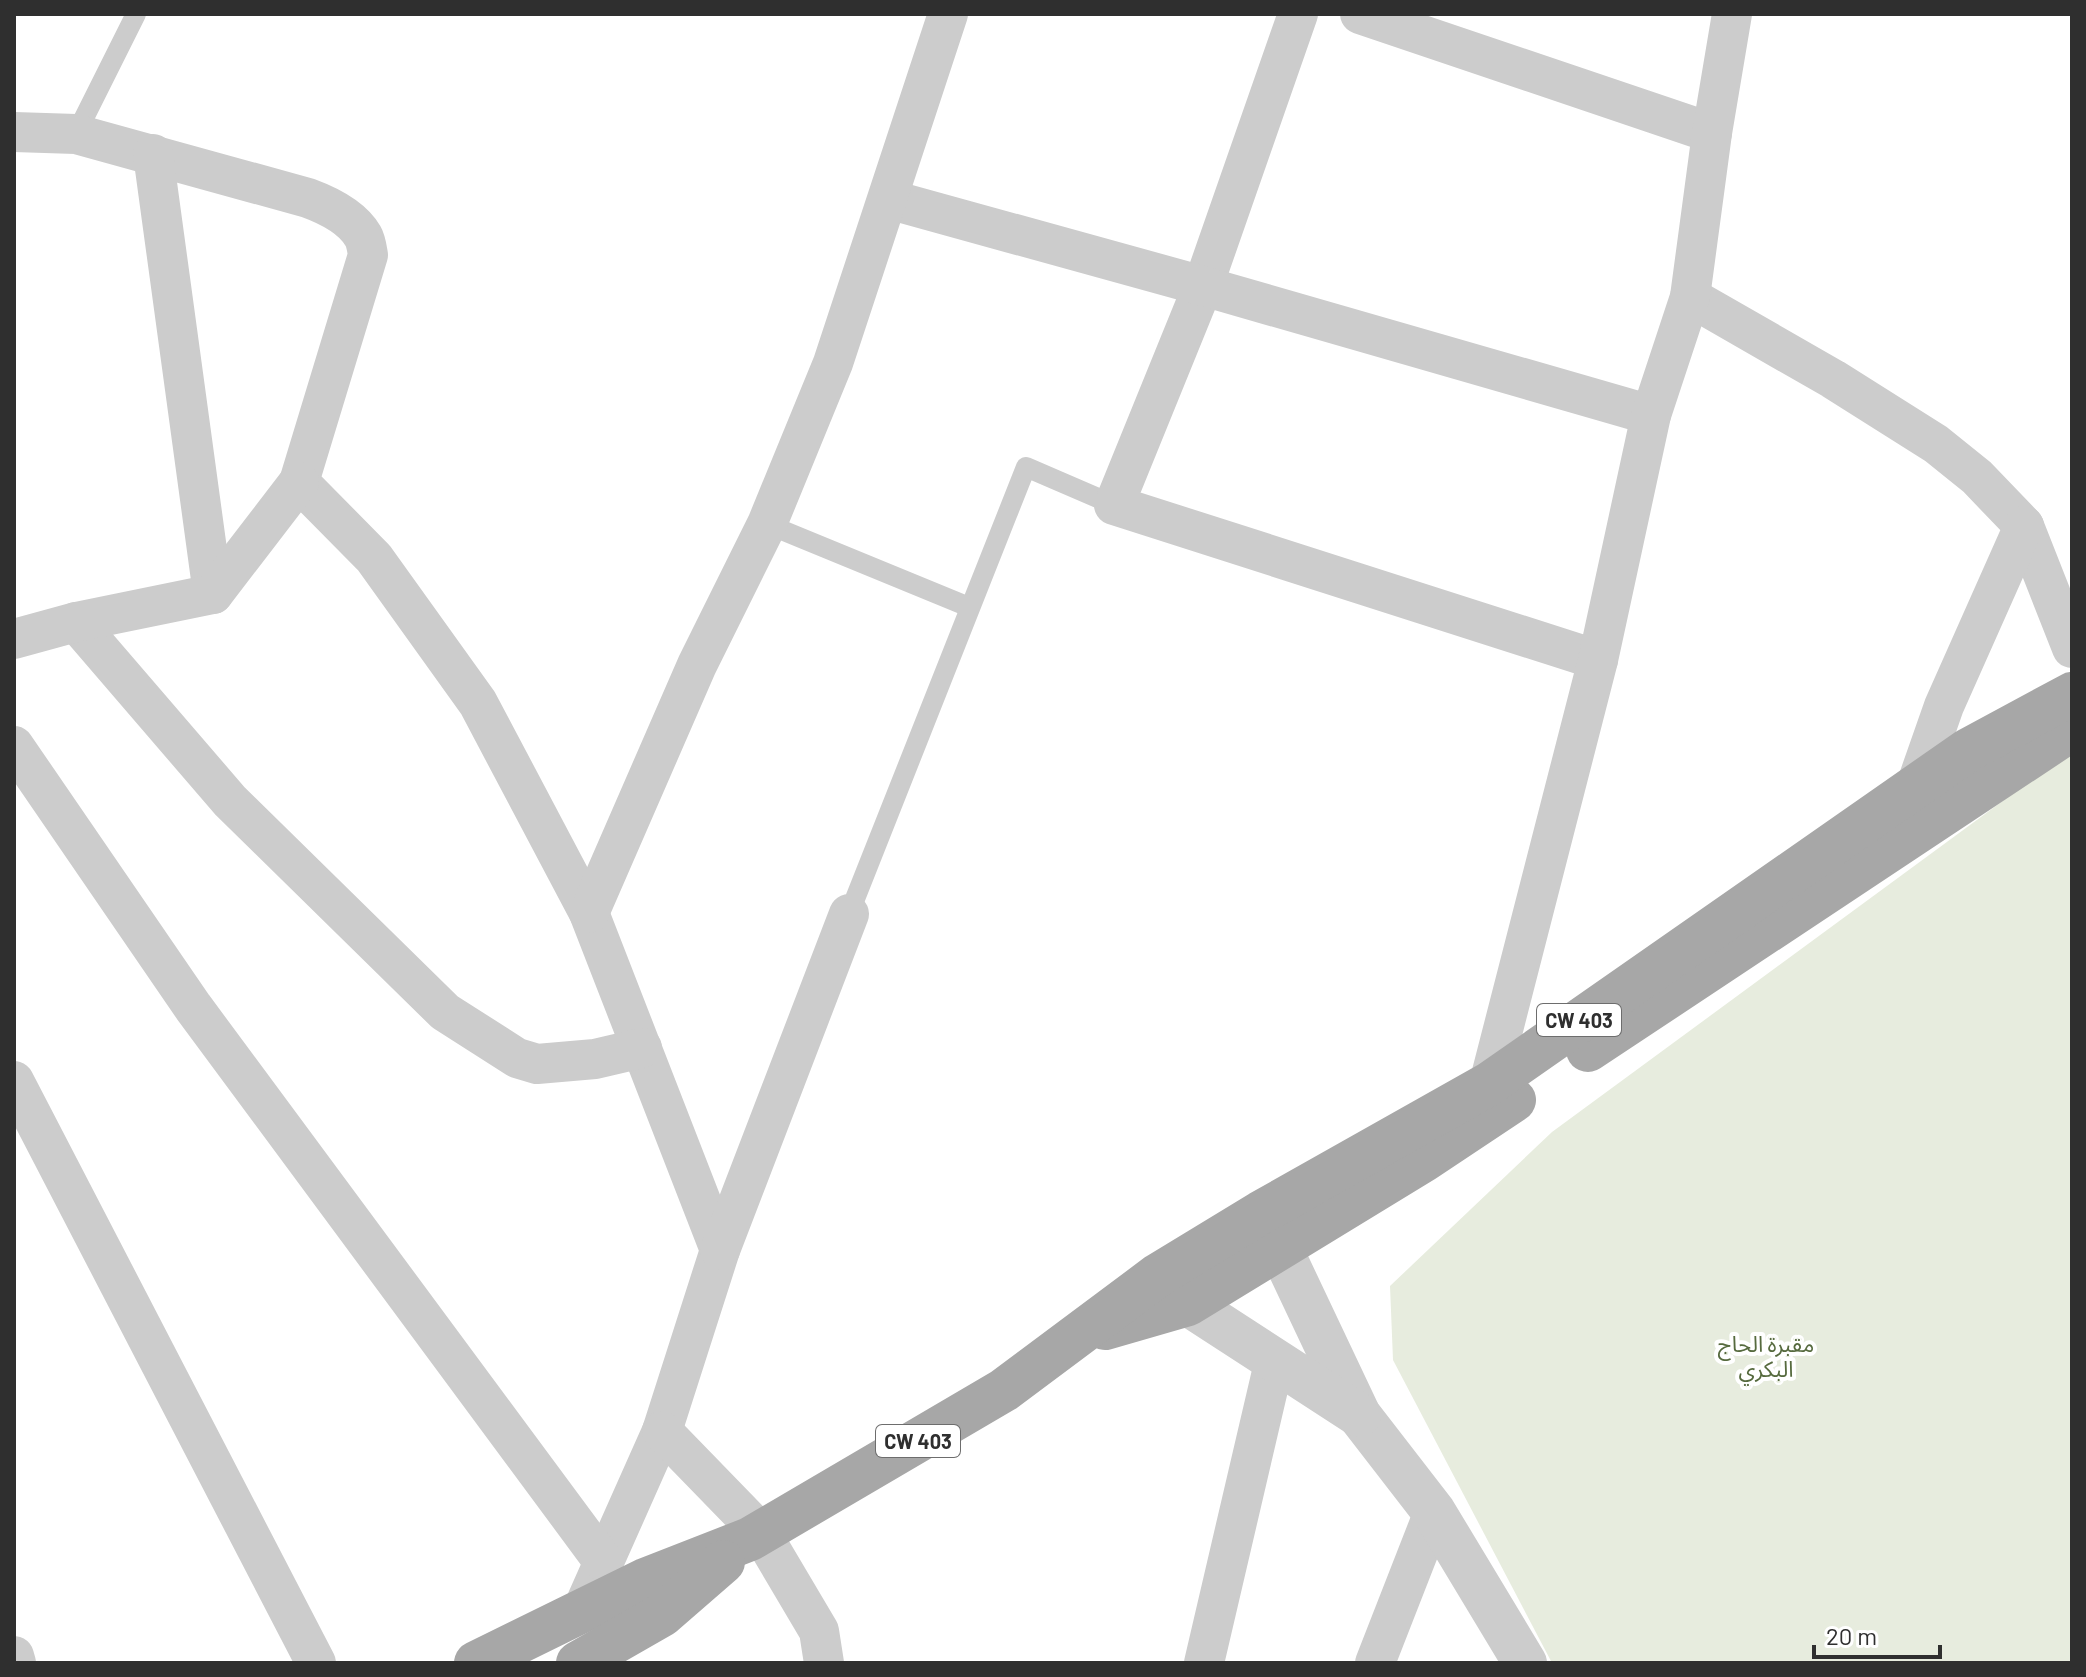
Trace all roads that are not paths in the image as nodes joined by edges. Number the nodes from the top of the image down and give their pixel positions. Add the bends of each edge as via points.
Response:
1 (136, 14) edge
2 (948, 14) edge
3 (1298, 14) edge
4 (1360, 14) edge
5 (1732, 14) edge
6 (14, 132) edge
7 (1712, 133) junction
8 (76, 134) junction
9 (153, 154) junction
10 (888, 199) junction
11 (1203, 286) junction
12 (1690, 297) junction
13 (1651, 415) junction
14 (299, 482) junction
15 (1114, 505) junction
16 (767, 524) junction
17 (2024, 526) junction
18 (213, 594) junction
19 (969, 607) junction
20 (76, 622) junction
21 (14, 639) edge
22 (2072, 648) edge
23 (1598, 660) junction
24 (2072, 694) edge
25 (2072, 729) edge
26 (14, 746) edge
27 (1916, 786) junction
28 (589, 913) junction
29 (849, 914) joint
30 (642, 1048) junction
31 (14, 1081) edge
32 (1489, 1084) junction
33 (1270, 1230) junction
34 (720, 1250) junction
35 (1173, 1289) junction
36 (1275, 1359) junction
37 (1359, 1415) junction
38 (662, 1431) junction
39 (1434, 1512) junction
40 (756, 1536) junction
41 (603, 1561) junction
42 (582, 1611) junction
43 (14, 1656) edge
44 (16, 1663) edge
45 (316, 1663) edge
46 (476, 1663) edge
47 (578, 1663) edge
48 (824, 1663) edge
49 (1204, 1663) edge
50 (1375, 1663) edge
51 (1525, 1663) edge

1 - 8 lane
2 - 10 street
3 - 11 street
4 - 7 street
5 - 7 street
6 - 8 street
7 - 12 street
8 - 9 street
9 - 14 street via 327,205 364,236 368,255
9 - 18 street
10 - 11 street
10 - 16 street via 833,363
11 - 13 street
11 - 15 street
12 - 13 street
12 - 17 street via 1936,444
13 - 23 street
14 - 18 street
14 - 28 street via 374,558 478,703
15 - 19 lane via 1026,467
15 - 23 street
16 - 19 lane
16 - 28 street via 697,665
17 - 22 street
17 - 27 street via 1944,706
18 - 20 street
19 - 29 lane
20 - 21 street
20 - 30 street via 230,801 445,1012 517,1058 537,1064
23 - 32 street
24 - 27 main road, CW 403 via 1968,750
25 - 33 main road, CW 403 via 1424,1160
26 - 41 street via 193,1007
27 - 32 main road, CW 403
28 - 30 street
29 - 34 street
30 - 34 street
31 - 45 street
32 - 33 main road, CW 403
33 - 35 main road, CW 403
33 - 37 street
34 - 38 street
35 - 36 street
35 - 40 main road, CW 403 via 1080,1335 1004,1390
36 - 37 street
36 - 49 street
37 - 39 street
38 - 40 street
38 - 41 street
39 - 50 street
39 - 51 street
40 - 42 main road, CW 403
40 - 47 main road, CW 403 via 662,1615
40 - 48 street via 819,1631
41 - 42 street
42 - 46 main road, CW 403
43 - 44 street

